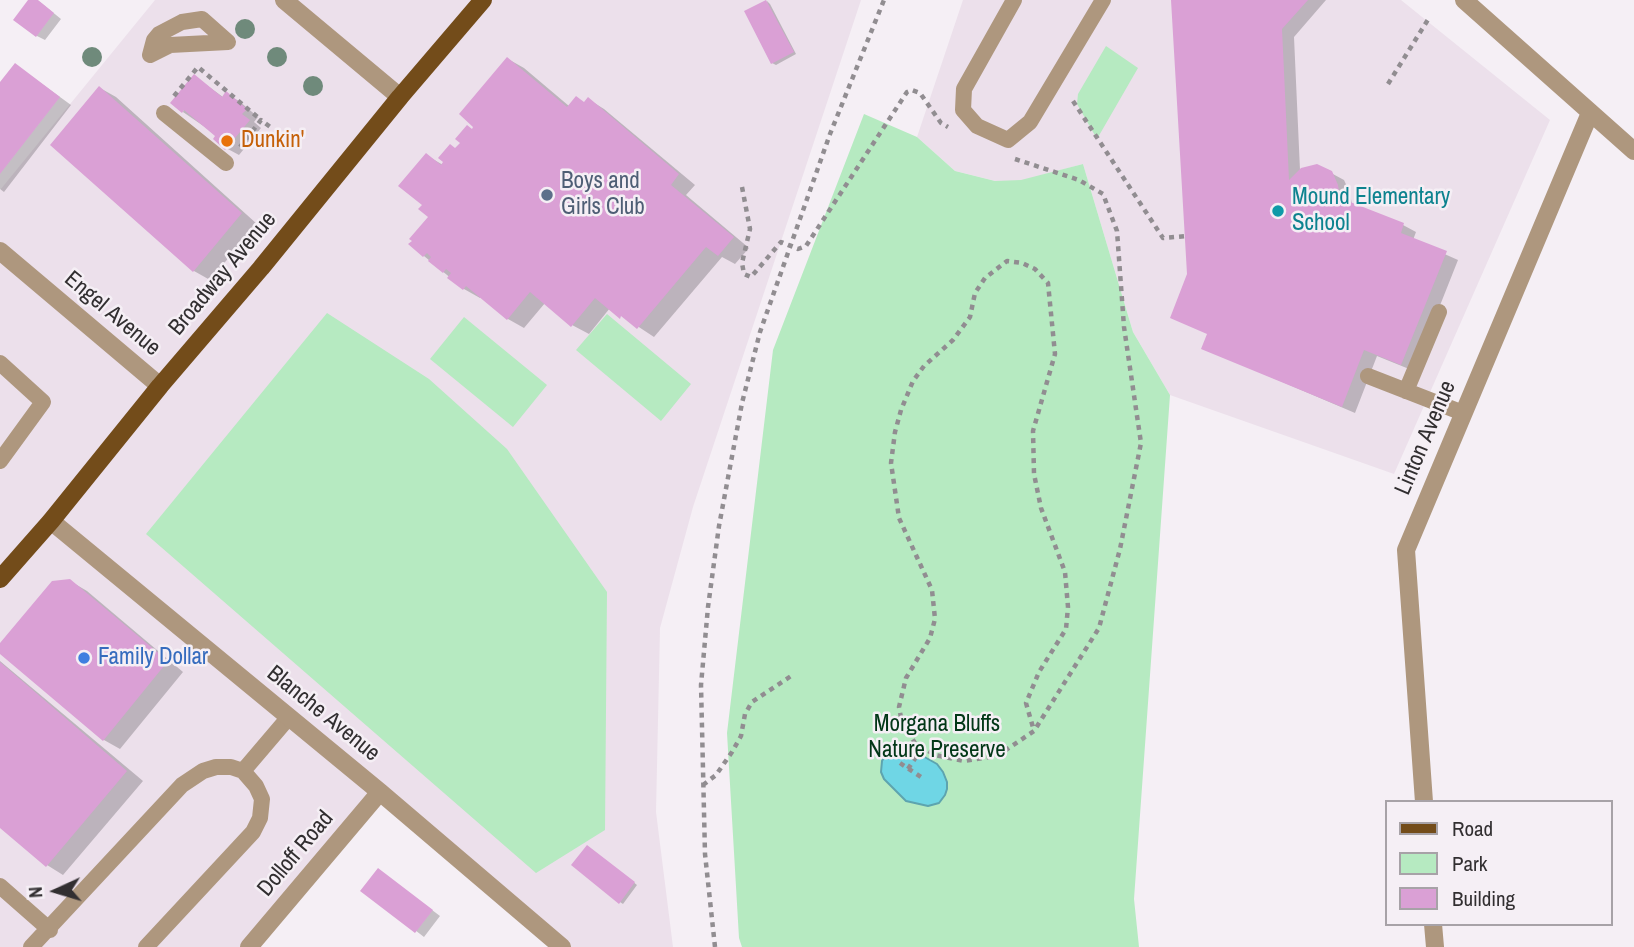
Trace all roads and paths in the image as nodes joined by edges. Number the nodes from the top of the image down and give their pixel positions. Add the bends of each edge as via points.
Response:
1 (284, 0) edge
2 (884, 0) edge
3 (1014, 0) edge
4 (1103, 0) edge
5 (1464, 0) edge
6 (476, 2) edge
7 (1429, 18) dead end
8 (150, 55) joint
9 (1388, 84) dead end
10 (400, 97) junction
11 (1073, 102) dead end
12 (167, 108) joint
13 (1590, 113) junction
14 (261, 120) junction
15 (273, 129) dead end
16 (953, 131) dead end
17 (1634, 151) edge
18 (1012, 158) dead end
19 (226, 163) joint
20 (742, 187) dead end
21 (1187, 236) dead end
22 (790, 245) junction
23 (0, 251) edge
24 (1439, 312) dead end
25 (0, 363) edge
26 (1368, 376) dead end
27 (160, 386) junction
28 (1406, 391) junction
29 (1463, 413) junction
30 (0, 461) edge
31 (51, 521) junction
32 (0, 579) edge
33 (794, 674) dead end
34 (289, 717) junction
35 (1034, 731) junction
36 (922, 748) junction
37 (900, 763) dead end
38 (908, 769) junction
39 (243, 771) junction
40 (921, 778) dead end
41 (702, 785) junction
42 (380, 792) junction
43 (1424, 800) edge
44 (0, 886) edge
45 (1433, 926) edge
46 (50, 930) junction
47 (31, 947) edge
48 (146, 947) edge
49 (248, 947) edge
50 (562, 947) edge
51 (715, 947) edge
52 (1435, 947) edge

1 - 10 street
2 - 22 path
3 - 4 lane via 964,89 962,110 977,126 1008,140 1030,122
5 - 13 street
6 - 10 main road, Broadway Avenue
7 - 9 path
8 - 8 lane via 159,34 182,22 202,19 228,42 170,45
10 - 27 main road, Broadway Avenue
11 - 21 path via 1163,238
12 - 14 path via 198,67
12 - 19 lane
13 - 17 street
13 - 29 street, Linton Avenue
14 - 15 path
14 - 19 path
16 - 22 path via 941,123 920,93 907,92 806,246
18 - 35 path via 1079,180 1103,194 1117,231 1124,327 1141,443 1100,628
20 - 22 path via 750,229 744,274 751,277 781,242
22 - 41 path via 742,403 719,526 701,685
23 - 27 street, Engel Avenue
24 - 28 lane
25 - 30 lane via 43,402
26 - 28 lane
27 - 31 main road, Broadway Avenue
28 - 29 lane
29 - 43 street, Linton Avenue via 1406,550
31 - 32 main road, Broadway Avenue
31 - 34 street, Blanche Avenue
33 - 41 path via 752,702 732,752 716,775
34 - 39 lane
34 - 42 street, Blanche Avenue
35 - 36 path via 997,756 964,761
35 - 36 path via 1026,703 1066,629 1068,607 1065,572 1041,508 1034,474 1032,431 1055,354 1048,283 1035,269 1007,261 985,278 975,293 970,317 914,381 895,432 891,463 895,502 932,590 935,619 930,638 906,678 900,708 908,734
36 - 38 path
37 - 38 path
38 - 40 path
39 - 46 lane via 216,767 182,785
39 - 48 lane via 262,799 253,832
41 - 51 path
42 - 49 street, Dolloff Road
42 - 50 street, Blanche Avenue
44 - 46 lane
45 - 52 street
46 - 47 lane

